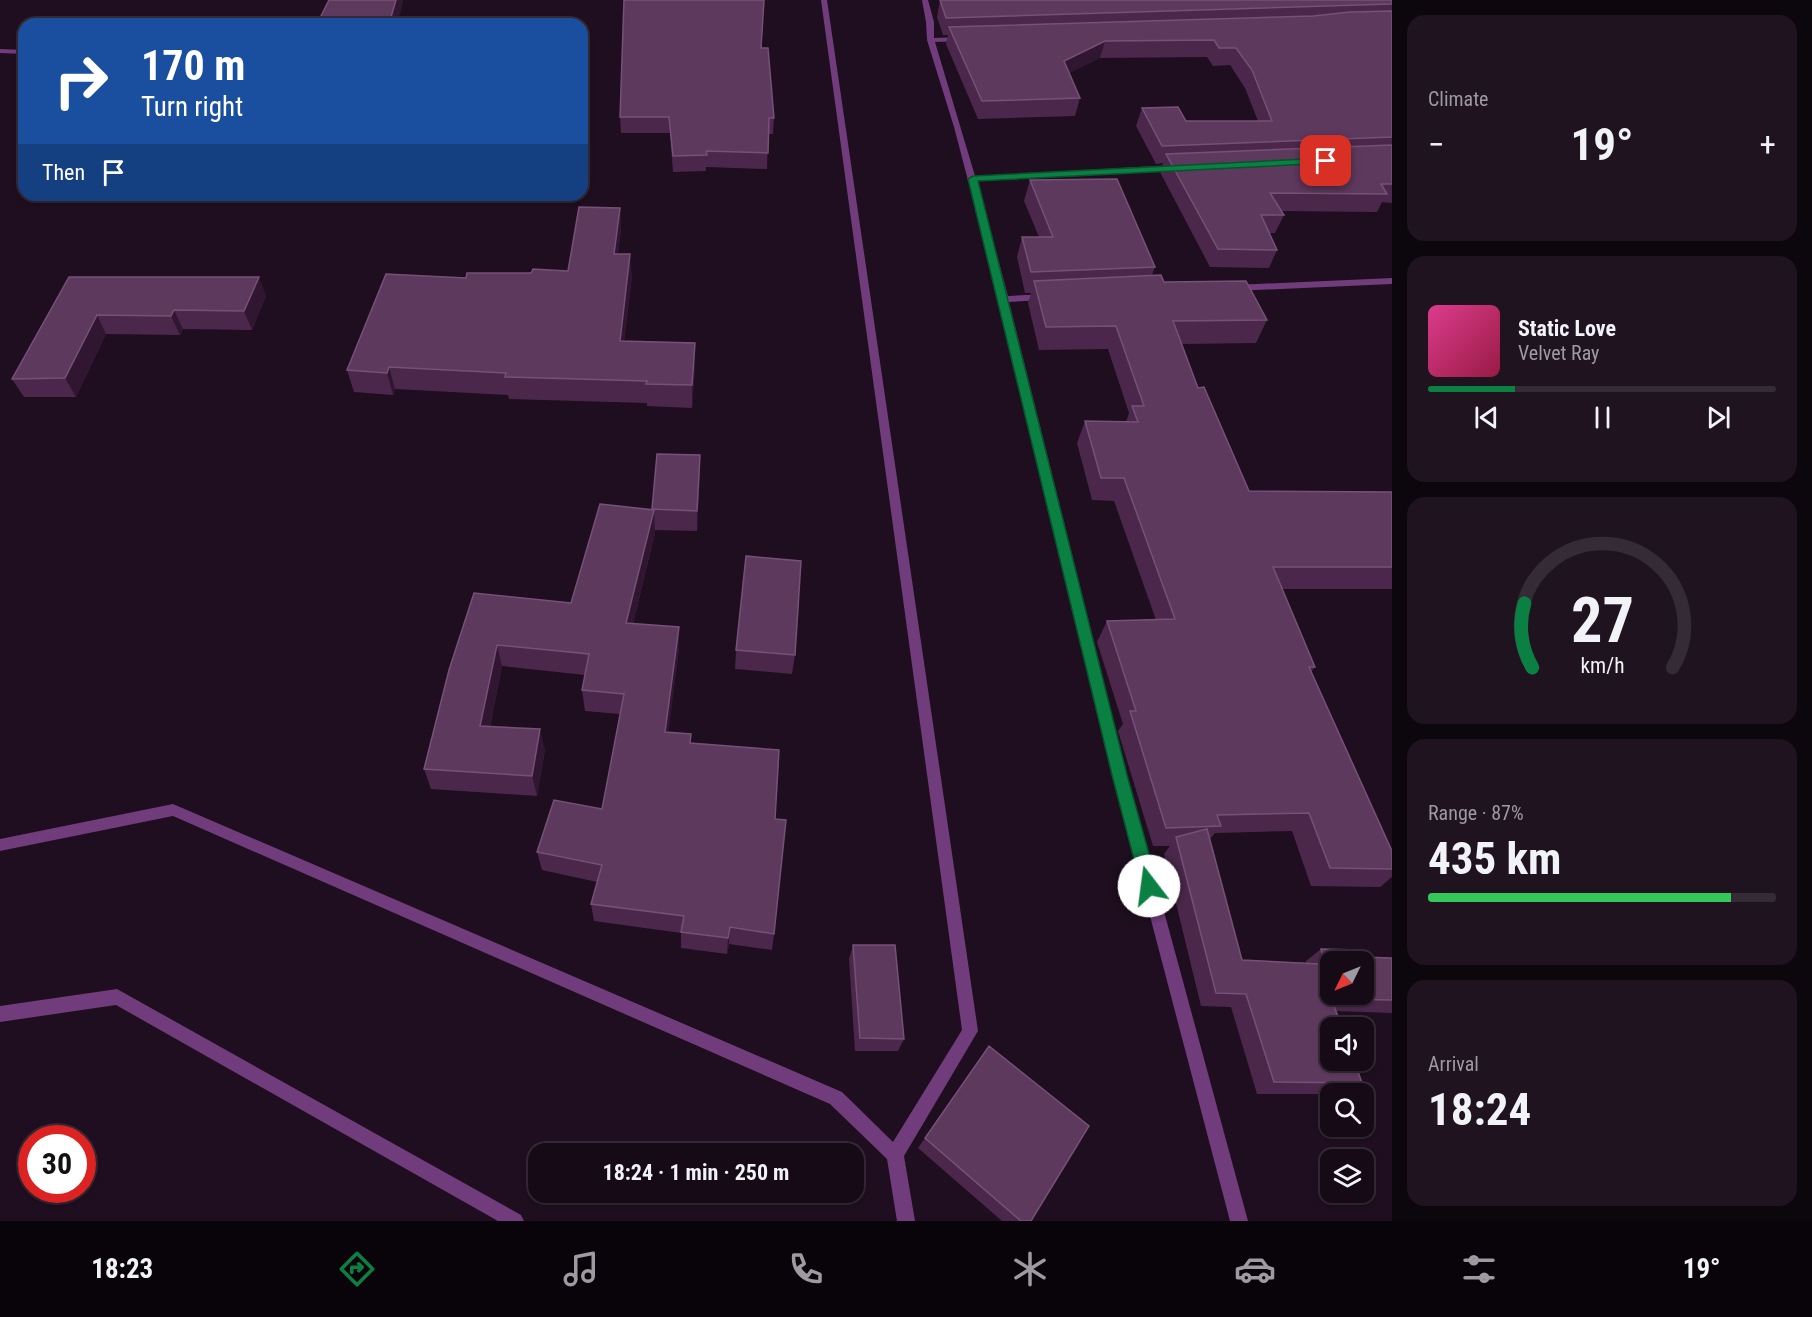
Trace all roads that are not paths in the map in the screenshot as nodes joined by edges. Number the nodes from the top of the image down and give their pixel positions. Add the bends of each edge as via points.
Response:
1 (824, 0) edge
2 (925, 0) edge
3 (977, 39) edge
4 (931, 40) junction
5 (0, 51) edge
6 (18, 52) edge
7 (1183, 167) edge
8 (973, 179) junction
9 (1392, 281) edge
10 (1227, 288) edge
11 (1061, 296) edge
12 (1002, 299) junction
13 (0, 845) edge
14 (0, 1014) edge
15 (895, 1155) junction
16 (515, 1221) edge
17 (906, 1221) edge
18 (1239, 1221) edge

1 - 15 street via 970,1031
2 - 4 street
3 - 4 street
4 - 8 street
5 - 6 street
7 - 8 street
8 - 12 street
9 - 10 street
11 - 12 street
12 - 18 street via 1120,775
13 - 15 street via 173,810 836,1098
14 - 16 street via 117,997
15 - 17 street

